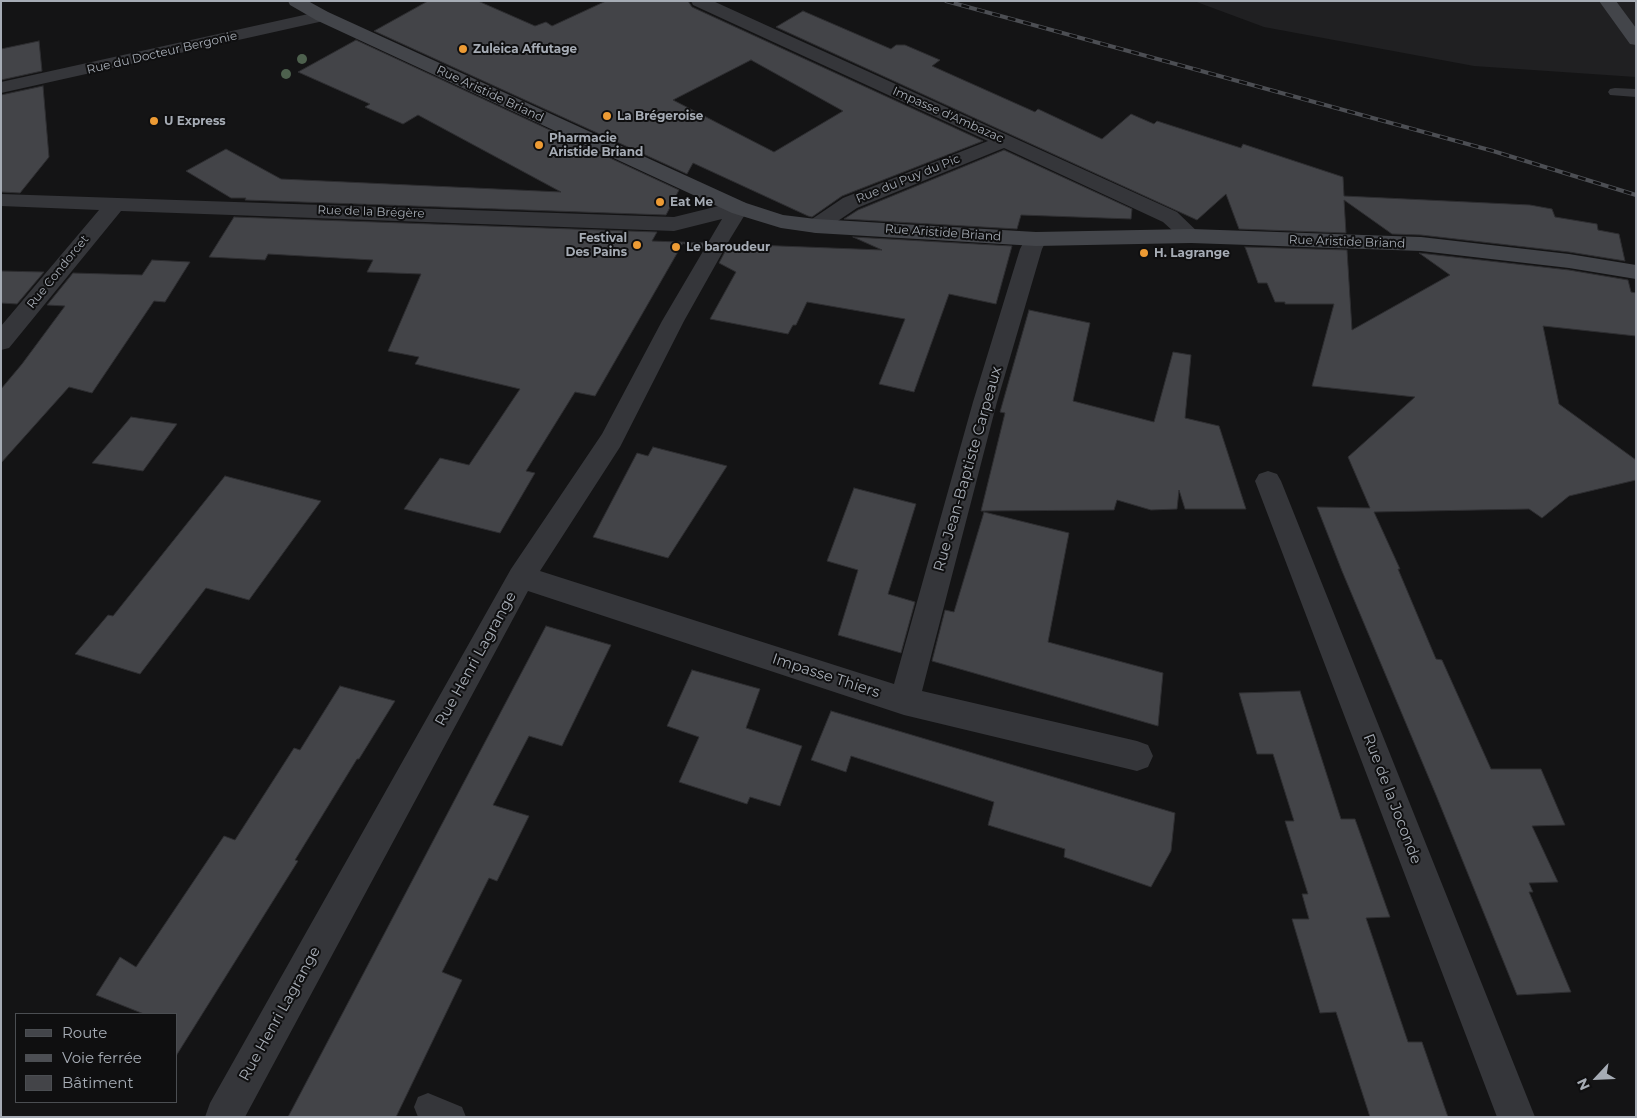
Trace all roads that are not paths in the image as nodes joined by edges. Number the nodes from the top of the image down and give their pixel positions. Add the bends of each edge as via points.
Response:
1 (296, 1) edge
2 (699, 1) edge
3 (1607, 1) edge
4 (322, 16) junction
5 (1636, 40) edge
6 (1, 88) edge
7 (1615, 92) dead end
8 (1636, 93) edge
9 (1005, 141) junction
10 (1, 200) edge
11 (116, 203) junction
12 (739, 208) junction
13 (816, 226) junction
14 (1192, 236) junction
15 (1036, 239) junction
16 (1636, 272) edge
17 (1, 342) edge
18 (1268, 481) dead end
19 (521, 577) junction
20 (904, 701) junction
21 (1137, 756) dead end
22 (224, 1117) edge
23 (1516, 1117) edge

1 - 4 street, Rue Aristide Briand
2 - 9 street, Impasse d'Ambazac
3 - 5 street
4 - 6 street, Rue du Docteur Bergonie
4 - 12 street, Rue Aristide Briand
7 - 8 lane
9 - 13 street, Rue du Puy du Pic via 850,203
9 - 14 street, Impasse d'Ambazac via 1170,217
10 - 11 street, Rue de la Brégère
11 - 12 street, Rue de la Brégère via 674,224
11 - 17 street, Rue Condorcet
12 - 13 street, Rue Aristide Briand via 780,221
12 - 19 street, Rue Henri Lagrange via 673,321 611,440
13 - 15 street, Rue Aristide Briand
14 - 15 street, Rue Aristide Briand
14 - 16 street, Rue Aristide Briand via 1421,244
15 - 20 street, Rue Jean-Baptiste Carpeaux via 986,402
18 - 23 street, Rue de la Joconde
19 - 20 street, Impasse Thiers
19 - 22 street, Rue Henri Lagrange
20 - 21 street, Impasse Thiers

